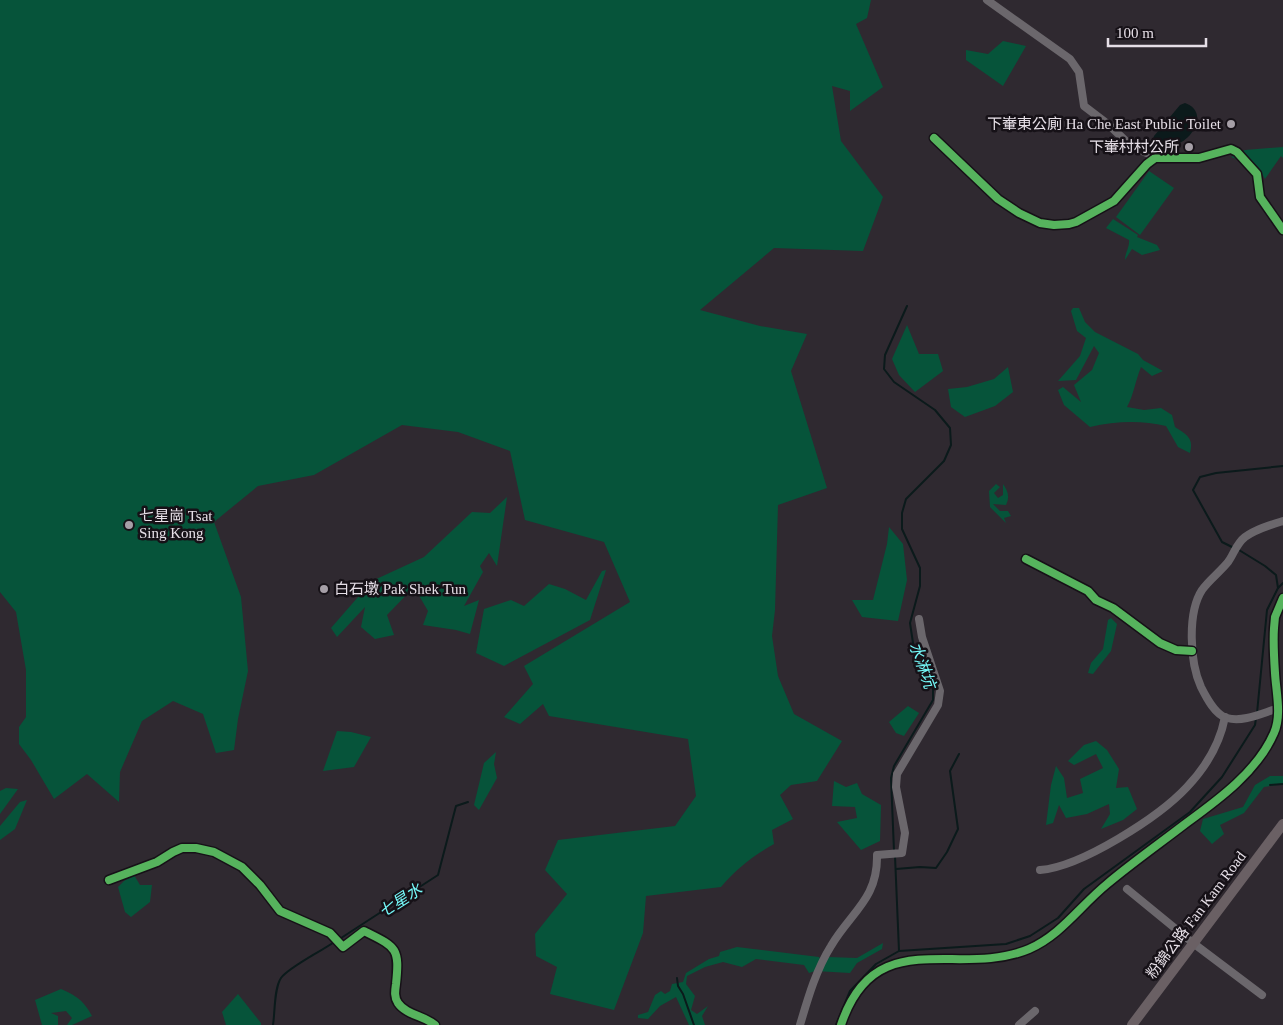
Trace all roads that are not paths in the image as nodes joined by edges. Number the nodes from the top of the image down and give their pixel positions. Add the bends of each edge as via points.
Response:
1 (987, 0) edge
2 (934, 138) dead end
3 (1158, 158) junction
4 (1283, 230) edge
5 (1283, 521) edge
6 (1026, 558) dead end
7 (1283, 598) edge
8 (919, 619) dead end
9 (1192, 651) junction
10 (1280, 708) edge
11 (1225, 718) junction
12 (1283, 824) edge
13 (1040, 870) dead end
14 (109, 880) dead end
15 (1126, 889) dead end
16 (1193, 943) junction
17 (1262, 995) dead end
18 (1034, 1011) dead end
19 (436, 1025) edge
20 (800, 1025) edge
21 (842, 1025) edge
22 (1019, 1025) edge
23 (1132, 1025) edge

1 - 3 street via 1070,59 1080,72 1084,106 1131,146
2 - 3 street via 1008,207 1032,220 1054,225 1076,222 1109,205 1147,164
3 - 4 street via 1199,158 1228,148 1234,150 1257,174 1260,197
5 - 9 street via 1243,538 1225,565 1207,583 1194,608
6 - 9 street via 1088,591 1160,643 1176,650
7 - 10 street via 1275,617 1273,648
8 - 20 street via 940,699 897,774 896,787 905,833 902,853 877,855 873,888 830,946
9 - 11 street via 1203,692
10 - 11 street via 1236,719
10 - 21 street via 1271,739 1234,786 1111,881 1056,934 1029,949 1002,957 904,961 874,975 858,992
11 - 13 street via 1212,753 1189,785 1171,802 1121,838 1098,850 1064,865
12 - 16 main road, 粉錦公路 Fan Kam Road
14 - 19 street via 157,862 182,848 214,852 242,867 280,911 330,933 343,947 364,931 389,944 398,956 395,992 398,1002 404,1009
15 - 16 street
16 - 17 street
16 - 23 main road, 粉錦公路 Fan Kam Road
18 - 22 street

